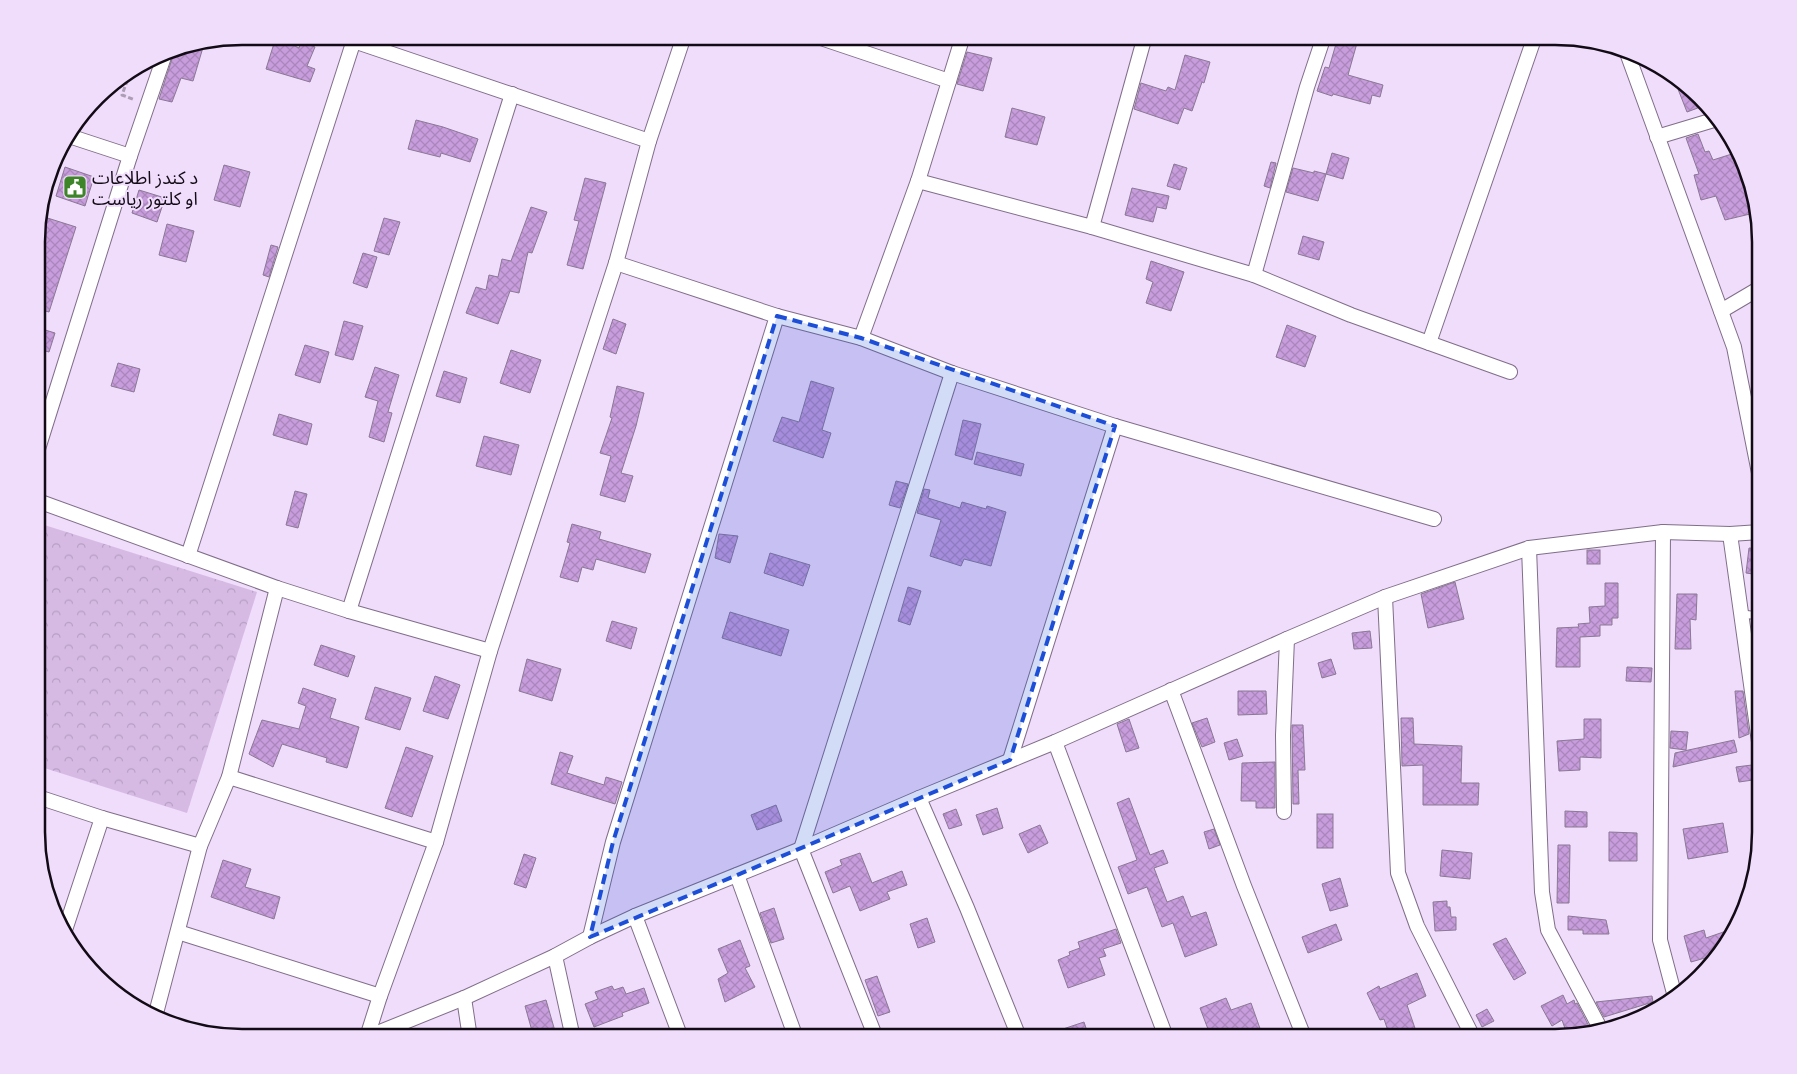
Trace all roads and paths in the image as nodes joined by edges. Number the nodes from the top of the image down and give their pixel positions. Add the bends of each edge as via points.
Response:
1 (352, 45) edge
2 (369, 45) edge
3 (681, 45) edge
4 (842, 45) edge
5 (960, 45) edge
6 (1143, 45) edge
7 (1321, 45) edge
8 (1532, 45) edge
9 (1629, 59) edge
10 (162, 62) edge
11 (949, 81) junction
12 (127, 82) edge
13 (512, 94) junction
14 (148, 105) junction
15 (1710, 121) edge
16 (1657, 137) junction
17 (74, 138) edge
18 (649, 141) junction
19 (130, 156) junction
20 (918, 181) junction
21 (1092, 226) junction
22 (616, 263) junction
23 (1254, 274) junction
24 (1752, 293) edge
25 (1721, 311) junction
26 (777, 316) junction
27 (861, 338) junction
28 (1429, 343) junction
29 (952, 372) junction
30 (1510, 372) dead end
31 (45, 424) edge
32 (1115, 426) junction
33 (1752, 437) edge
34 (45, 504) edge
35 (1434, 519) dead end
36 (1663, 532) junction
37 (1752, 533) edge
38 (1730, 534) junction
39 (1529, 548) junction
40 (188, 556) junction
41 (277, 588) junction
42 (1385, 597) junction
43 (348, 612) junction
44 (1742, 614) junction
45 (1752, 615) edge
46 (1287, 638) junction
47 (490, 651) junction
48 (1752, 689) edge
49 (1171, 690) junction
50 (1055, 742) junction
51 (1010, 760) junction
52 (228, 777) junction
53 (919, 798) junction
54 (45, 799) edge
55 (1284, 812) dead end
56 (102, 818) junction
57 (436, 842) junction
58 (200, 846) junction
59 (800, 849) junction
60 (736, 875) junction
61 (635, 916) junction
62 (67, 923) edge
63 (178, 932) junction
64 (590, 937) junction
65 (555, 956) junction
66 (1674, 989) edge
67 (380, 996) junction
68 (464, 998) junction
69 (157, 1010) edge
70 (1598, 1024) edge
71 (369, 1029) edge
72 (386, 1029) edge
73 (469, 1029) edge
74 (571, 1029) edge
75 (678, 1029) edge
76 (793, 1029) edge
77 (872, 1029) edge
78 (1014, 1029) edge
79 (1163, 1029) edge
80 (1301, 1029) edge
81 (1469, 1029) edge

1 - 40 street
2 - 13 street
3 - 18 street
4 - 11 street
5 - 11 street
6 - 21 street
7 - 23 street
8 - 28 street
9 - 16 street
10 - 14 street
11 - 20 street
12 - 14 path via 122,95
13 - 18 street
13 - 43 street
14 - 19 street
15 - 16 street
16 - 25 street
17 - 19 street
18 - 22 street
19 - 31 street
20 - 21 street
20 - 27 street
21 - 23 street
22 - 26 street
22 - 47 street
23 - 28 street via 1351,315
24 - 25 street
25 - 33 street via 1734,346
26 - 27 street
26 - 64 street via 613,842
27 - 29 street
28 - 30 street
29 - 32 street
29 - 59 street
32 - 35 street
32 - 51 street
34 - 40 street
36 - 38 street
36 - 39 street
36 - 66 street via 1660,940
37 - 38 street
38 - 44 street
39 - 42 street
39 - 70 street via 1542,892 1548,930
40 - 41 street
41 - 43 street
41 - 52 street
42 - 46 street
42 - 81 street via 1398,873 1417,926
43 - 47 street
44 - 45 lane
44 - 48 street
46 - 49 street
46 - 55 street
47 - 57 street
49 - 50 street
49 - 80 street
50 - 51 street
50 - 79 street
51 - 53 street
52 - 57 street
52 - 58 street
53 - 59 street
53 - 78 street
54 - 56 street
56 - 58 street
56 - 62 street
57 - 67 street
58 - 63 street
59 - 60 street
59 - 77 street
60 - 61 street
60 - 76 street
61 - 64 street
61 - 75 street
63 - 67 street
63 - 69 street
64 - 65 street
65 - 68 street
65 - 74 street
67 - 71 street
68 - 72 street
68 - 73 street

